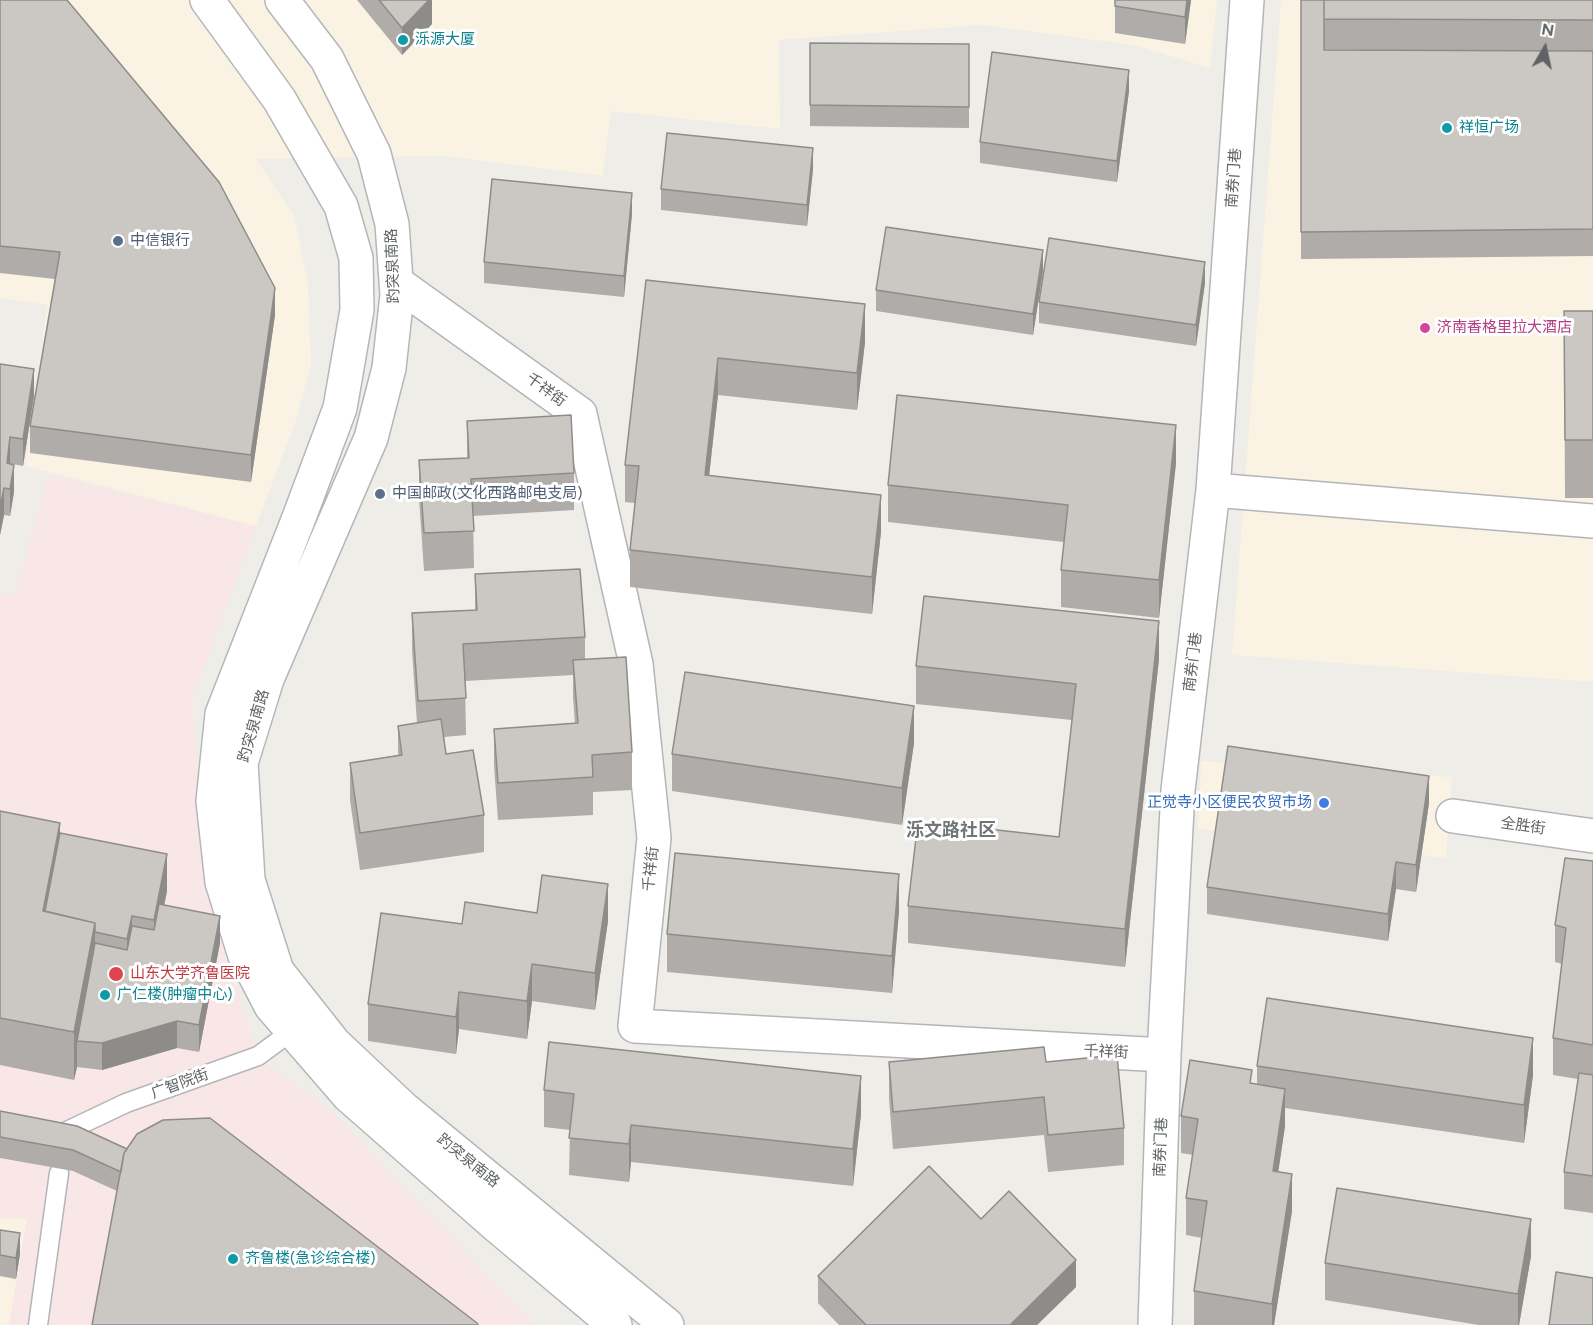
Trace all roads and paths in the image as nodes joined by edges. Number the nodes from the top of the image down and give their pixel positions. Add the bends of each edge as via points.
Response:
1 (207, 0) edge
2 (282, 0) edge
3 (1246, 0) edge
4 (396, 282) junction
5 (1213, 490) junction
6 (1593, 521) edge
7 (1453, 816) dead end
8 (1593, 836) edge
9 (292, 1031) junction
10 (1164, 1055) junction
11 (65, 1132) edge
12 (59, 1173) edge
13 (38, 1325) edge
14 (615, 1325) edge
15 (667, 1325) edge
16 (1155, 1325) edge

1 - 9 street, 趵突泉南路 via 279,99 341,206 356,258 357,310 340,408 222,714 213,801 222,882 245,956 271,1006
2 - 4 street, 趵突泉南路 via 327,59 374,154 392,224
3 - 5 street, 南券门巷
4 - 10 street, 千祥街 via 580,414 636,664 654,838 635,1026
4 - 15 street, 趵突泉南路 via 388,368 371,438 267,679 241,763 248,880 277,971 334,1043 404,1108
5 - 6 street
5 - 10 street, 南券门巷 via 1179,790
7 - 8 street, 全胜街
9 - 11 lane, 广智院街 via 258,1056 126,1103
9 - 14 street, 趵突泉南路 via 348,1095
10 - 16 street, 南券门巷
12 - 13 lane

